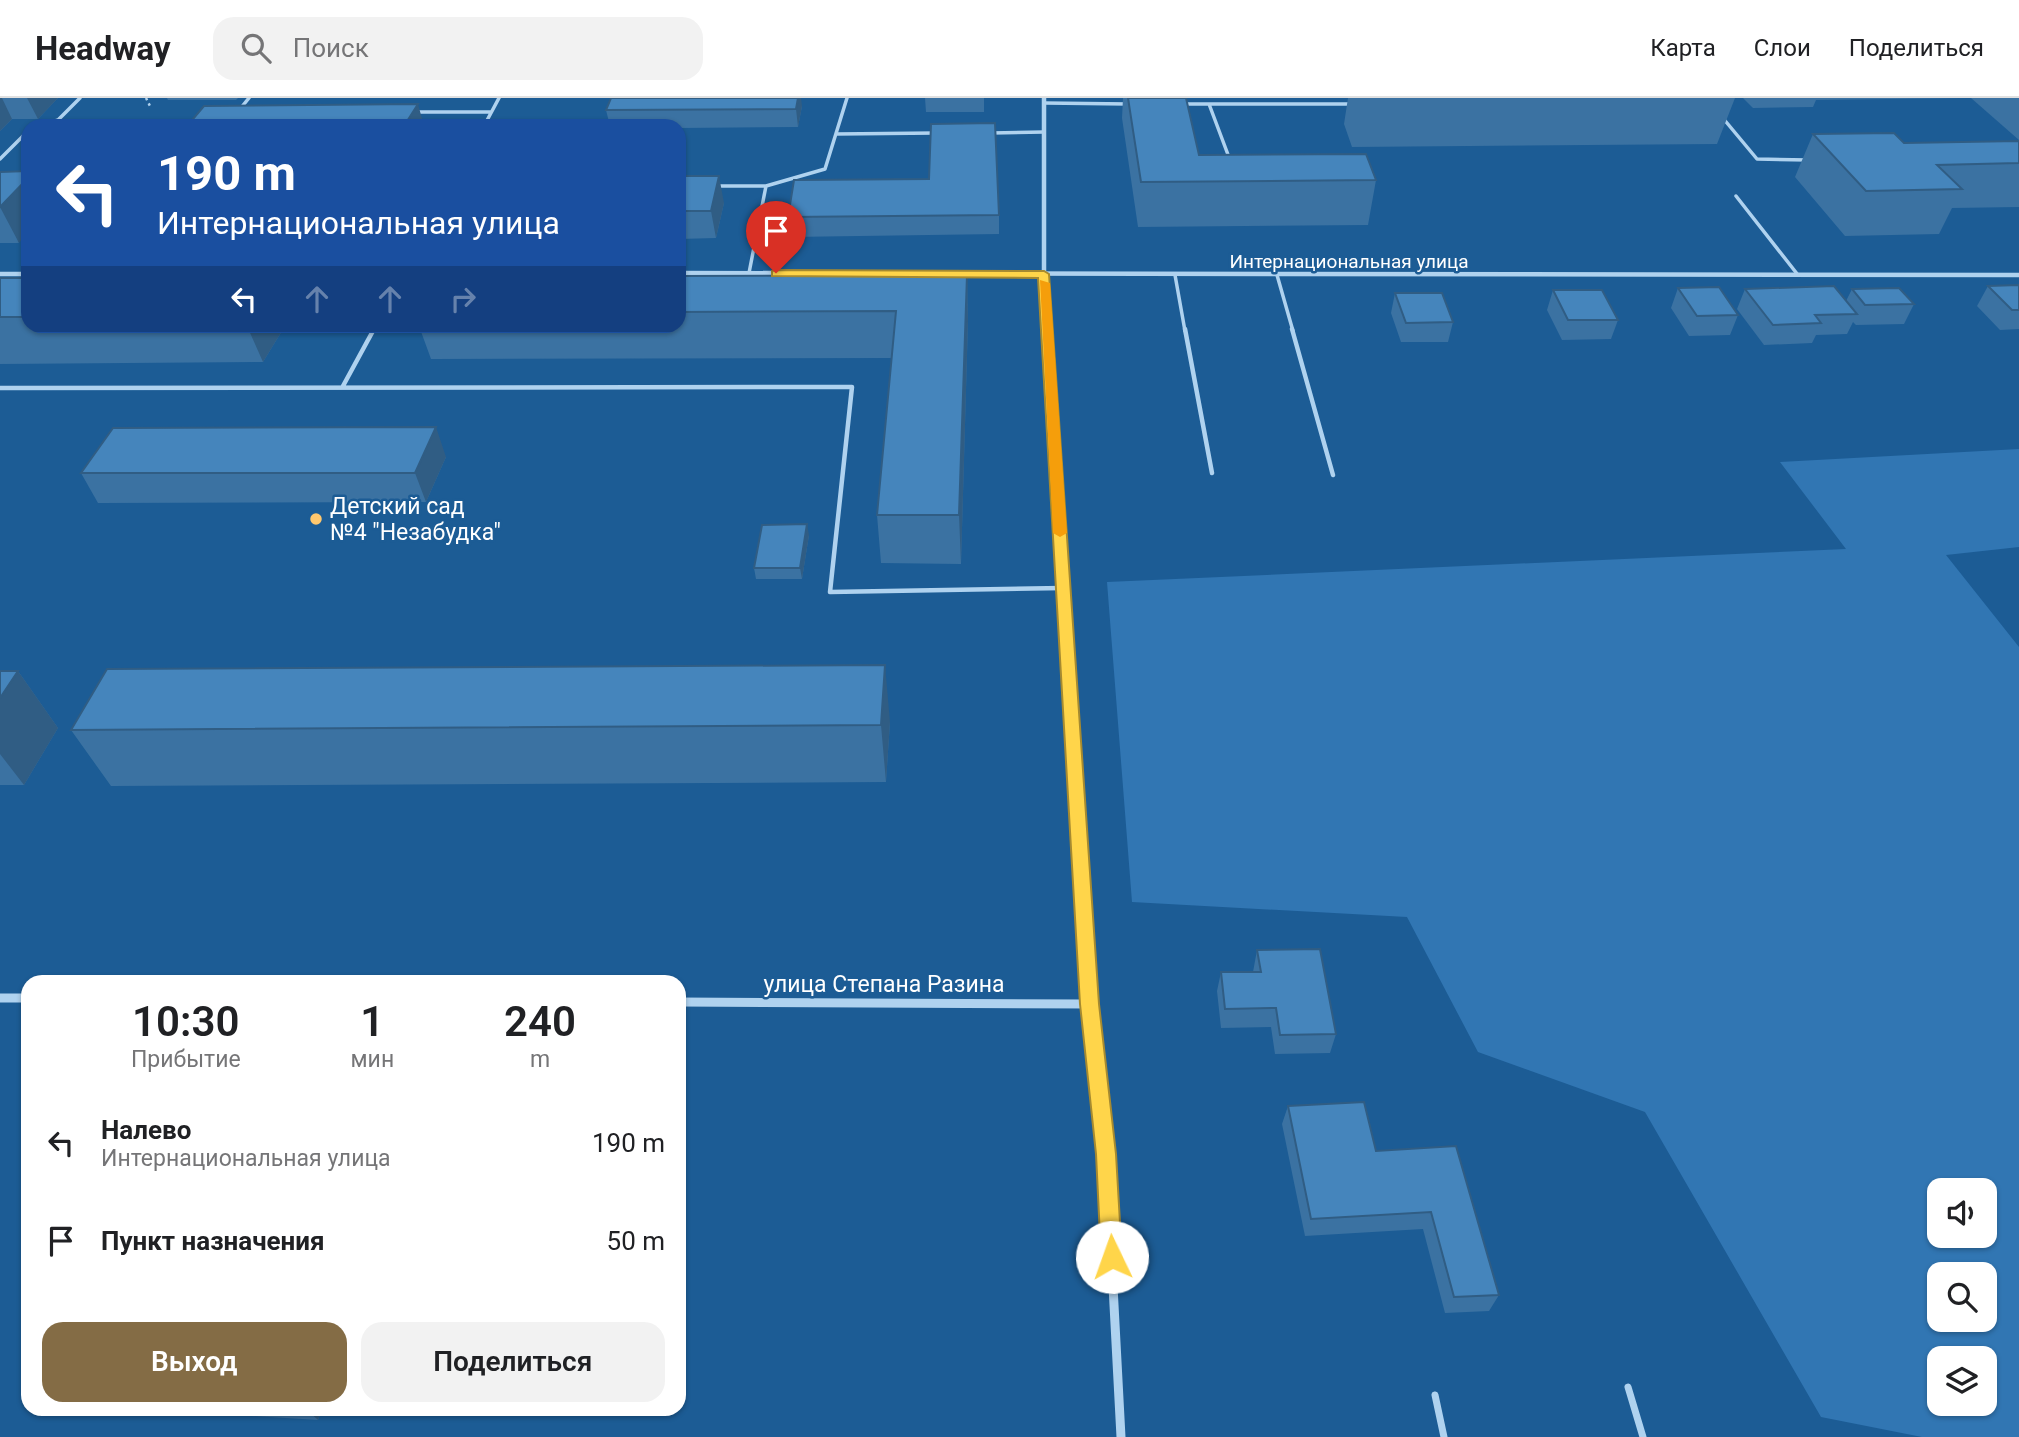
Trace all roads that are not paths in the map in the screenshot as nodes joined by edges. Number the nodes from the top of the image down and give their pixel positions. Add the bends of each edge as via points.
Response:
1 (80, 98) edge
2 (249, 98) edge
3 (499, 98) edge
4 (847, 98) edge
5 (1044, 101) edge
6 (1140, 104) edge
7 (1168, 104) edge
8 (1209, 104) junction
9 (1361, 104) dead end
10 (1716, 108) dead end
11 (251, 112) edge
12 (411, 112) edge
13 (492, 112) junction
14 (59, 119) edge
15 (488, 119) edge
16 (1044, 132) junction
17 (942, 133) edge
18 (980, 133) edge
19 (836, 134) junction
20 (21, 138) edge
21 (0, 159) edge
22 (1811, 160) edge
23 (1230, 161) edge
24 (766, 186) junction
25 (716, 187) edge
26 (1736, 197) dead end
27 (686, 273) edge
28 (749, 273) junction
29 (0, 274) edge
30 (21, 274) edge
31 (1044, 274) junction
32 (1175, 275) junction
33 (1277, 275) junction
34 (1798, 275) junction
35 (2019, 275) edge
36 (371, 333) edge
37 (343, 386) junction
38 (0, 388) edge
39 (1212, 473) dead end
40 (1333, 475) dead end
41 (1063, 589) junction
42 (0, 998) edge
43 (21, 998) edge
44 (686, 1002) edge
45 (1090, 1004) junction
46 (1628, 1387) dead end
47 (1434, 1395) dead end
48 (1121, 1437) edge
49 (1444, 1437) edge
50 (1643, 1437) edge

1 - 14 lane
2 - 11 lane via 237,112
3 - 13 lane
4 - 19 lane
5 - 6 lane
5 - 16 street
7 - 8 lane
8 - 9 lane
8 - 23 lane
10 - 22 lane via 1757,159
12 - 13 lane
13 - 15 lane
16 - 18 lane
16 - 31 street
17 - 19 lane
19 - 24 lane via 825,169
20 - 21 lane
24 - 25 lane
24 - 28 lane
26 - 34 lane
27 - 28 street, Интернациональная улица
28 - 31 street, Интернациональная улица
29 - 30 street
31 - 32 street, Интернациональная улица
31 - 41 street
32 - 33 street, Интернациональная улица
32 - 39 lane
33 - 34 street, Интернациональная улица
33 - 40 lane
34 - 35 street, Интернациональная улица
36 - 37 lane
37 - 38 lane
37 - 41 lane via 852,387 830,592
41 - 45 street
42 - 43 street
44 - 45 street, улица Степана Разина
45 - 48 street via 1106,1154
46 - 50 lane
47 - 49 lane

